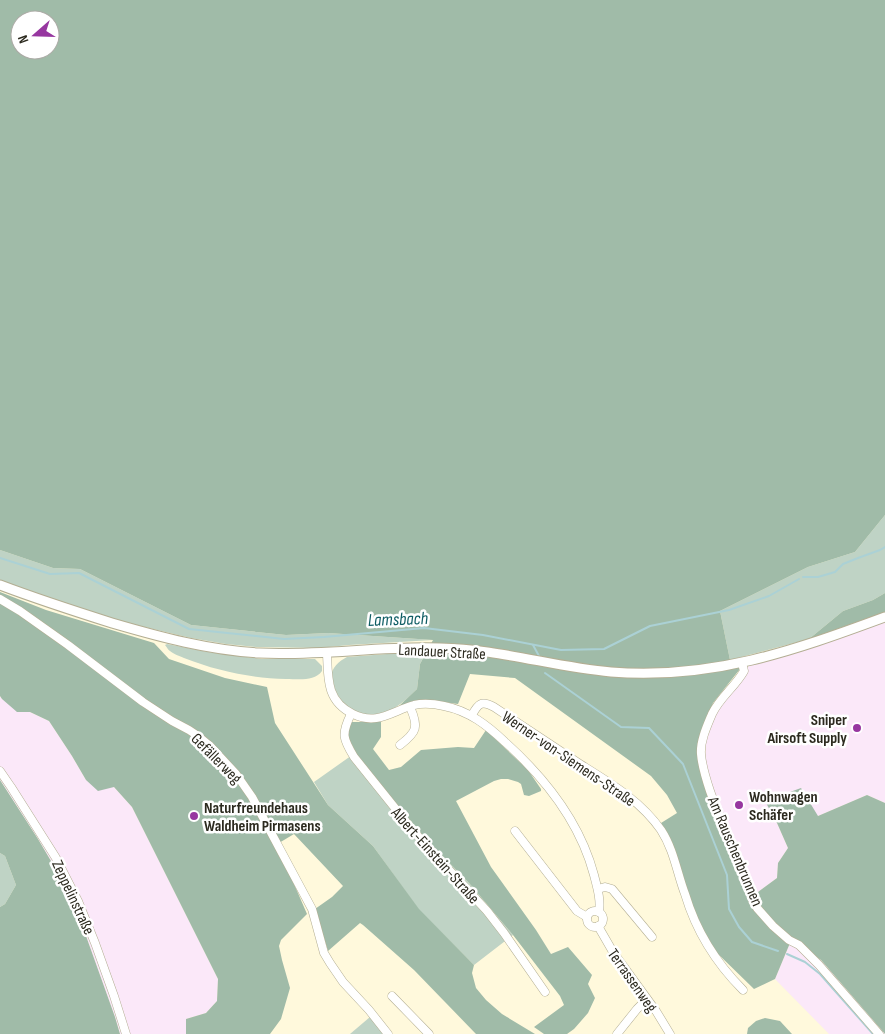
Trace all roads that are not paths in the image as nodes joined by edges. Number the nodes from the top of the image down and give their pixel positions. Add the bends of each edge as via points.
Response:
1 (0, 585) edge
2 (0, 599) edge
3 (885, 617) edge
4 (327, 652) junction
5 (742, 663) junction
6 (410, 707) junction
7 (351, 714) junction
8 (472, 716) junction
9 (400, 745) dead end
10 (0, 770) edge
11 (515, 831) dead end
12 (598, 889) junction
13 (599, 912) junction
14 (587, 917) junction
15 (598, 926) junction
16 (652, 937) dead end
17 (743, 990) dead end
18 (545, 992) dead end
19 (392, 996) dead end
20 (647, 999) junction
21 (126, 1034) edge
22 (388, 1034) edge
23 (429, 1034) edge
24 (617, 1034) edge
25 (670, 1034) edge
26 (879, 1034) edge

1 - 4 main road, Landauer Straße via 90,616 190,643 257,653
2 - 22 street, Gefällerweg via 143,702 198,736 236,774 252,797 309,903 324,953 343,982
3 - 5 main road, Landauer Straße via 786,652
4 - 5 main road, Landauer Straße via 458,648 588,670 656,674
4 - 7 street via 331,693
5 - 26 street, Am Rauschenbrunnen via 744,671 717,704 702,745 704,771 720,819 758,908 773,926 819,965
6 - 7 street via 378,718
6 - 8 street via 442,705
6 - 9 street via 415,730
7 - 18 street, Albert-Einstein-Straße via 344,738 354,757 415,834 487,912
8 - 12 street via 519,754 552,792 578,833
8 - 17 street, Werner-von-Siemens-Straße via 477,707 489,704 628,795 648,814 671,849 702,935 719,964
10 - 21 street, Zeppelinstraße via 56,858 78,900
11 - 14 street via 578,911
12 - 13 street
12 - 16 street via 612,889
13 - 14 street via 590,912
13 - 15 street via 602,921
14 - 15 street via 589,924
15 - 20 street, Terrassenweg
19 - 23 street
20 - 24 street
20 - 25 street, Terrassenweg

